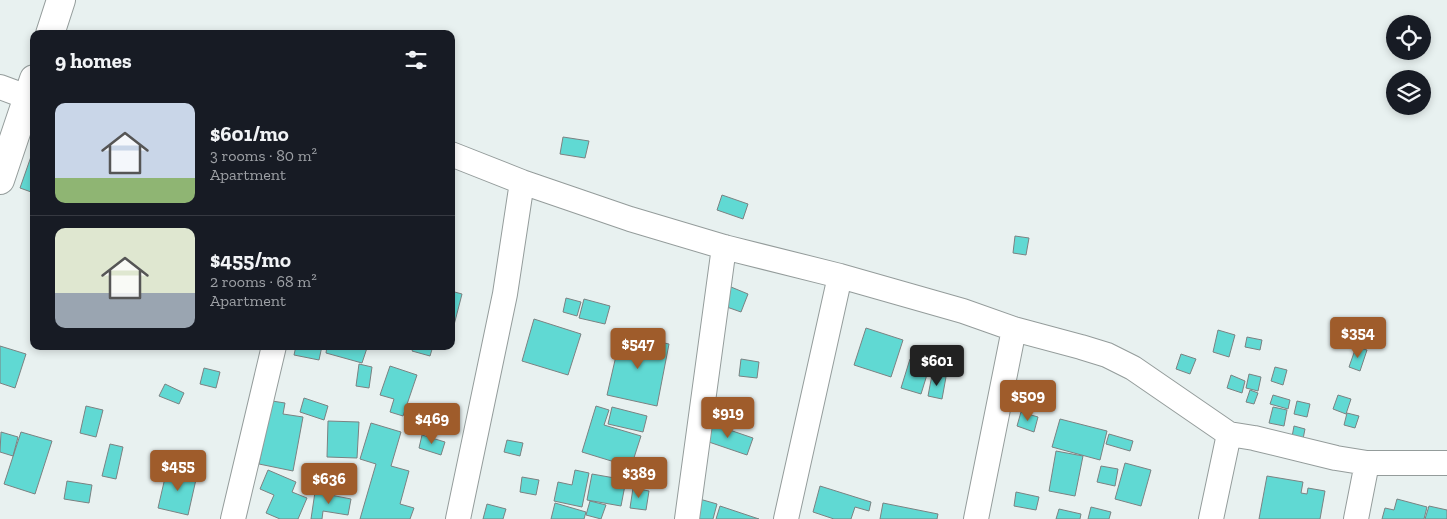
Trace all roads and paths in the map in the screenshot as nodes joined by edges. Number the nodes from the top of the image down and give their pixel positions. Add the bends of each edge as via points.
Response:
1 (61, 0) edge
2 (51, 30) edge
3 (0, 87) edge
4 (30, 88) edge
5 (455, 156) edge
6 (0, 180) edge
7 (522, 182) junction
8 (724, 247) junction
9 (840, 276) junction
10 (1014, 329) junction
11 (273, 350) edge
12 (1229, 434) junction
13 (1367, 463) junction
14 (1447, 463) edge
15 (233, 519) edge
16 (458, 519) edge
17 (687, 519) edge
18 (786, 519) edge
19 (976, 519) edge
20 (1211, 519) edge
21 (1356, 519) edge

1 - 2 street
3 - 4 street
4 - 6 street
5 - 7 street
7 - 8 street
7 - 16 street via 505,294
8 - 9 street
8 - 17 street
9 - 10 street
9 - 18 street
10 - 12 street via 1107,355 1133,368
10 - 19 street
11 - 15 street
12 - 13 street
12 - 20 street
13 - 14 street
13 - 21 street

